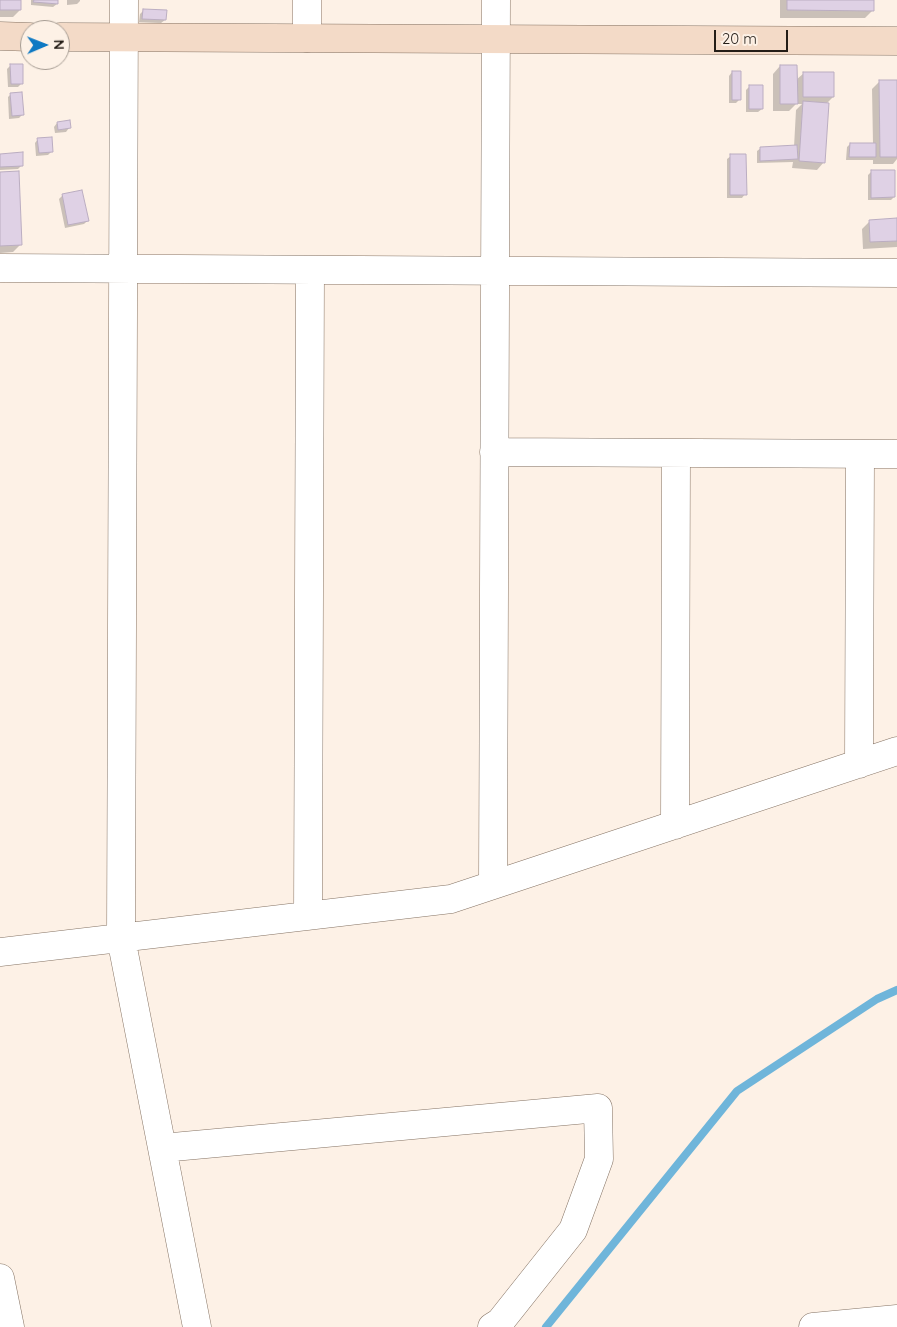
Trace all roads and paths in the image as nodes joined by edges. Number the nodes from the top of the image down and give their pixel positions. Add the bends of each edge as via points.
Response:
1 (124, 0) edge
2 (307, 0) edge
3 (496, 0) edge
4 (0, 36) edge
5 (20, 36) edge
6 (70, 37) edge
7 (124, 37) junction
8 (306, 38) junction
9 (496, 39) junction
10 (897, 40) edge
11 (0, 268) edge
12 (124, 269) junction
13 (310, 270) junction
14 (495, 271) junction
15 (897, 273) edge
16 (494, 452) junction
17 (676, 453) junction
18 (860, 454) junction
19 (897, 454) edge
20 (897, 751) edge
21 (859, 764) junction
22 (675, 825) junction
23 (493, 885) junction
24 (308, 916) junction
25 (121, 938) junction
26 (0, 952) edge
27 (162, 1148) junction
28 (0, 1278) edge
29 (897, 1320) edge
30 (10, 1327) edge
31 (197, 1327) edge
32 (492, 1327) edge
33 (812, 1327) edge

1 - 7 street
2 - 8 street
3 - 9 street
4 - 5 street
6 - 7 street
7 - 8 street
7 - 12 street
8 - 9 street
9 - 10 street
9 - 14 street
11 - 12 street
12 - 13 street
12 - 25 street
13 - 14 street
13 - 24 street
14 - 15 street
14 - 16 street
16 - 17 street
16 - 23 street
17 - 18 street
17 - 22 street
18 - 19 street
18 - 21 street
20 - 21 street
21 - 22 street
22 - 23 street
23 - 24 street via 451,899
24 - 25 street
25 - 26 street
25 - 27 street
27 - 31 street
27 - 32 street via 598,1108 599,1159 573,1230 500,1322
28 - 30 street
29 - 33 street

